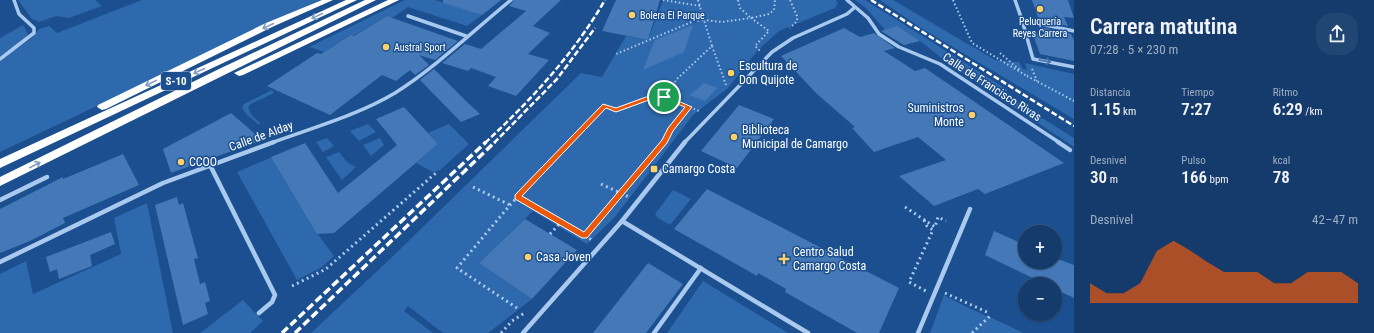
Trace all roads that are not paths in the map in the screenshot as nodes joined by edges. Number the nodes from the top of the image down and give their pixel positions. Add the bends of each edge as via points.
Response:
1 (14, 0) edge
2 (329, 0) edge
3 (353, 0) edge
4 (372, 0) edge
5 (395, 0) edge
6 (511, 0) edge
7 (847, 0) edge
8 (1015, 0) edge
9 (854, 8) junction
10 (408, 16) dead end
11 (1022, 20) junction
12 (1074, 31) edge
13 (466, 36) junction
14 (0, 58) edge
15 (1074, 67) edge
16 (91, 136) junction
17 (1070, 150) dead end
18 (0, 163) edge
19 (210, 165) junction
20 (47, 177) dead end
21 (0, 182) edge
22 (0, 200) edge
23 (970, 209) dead end
24 (622, 221) junction
25 (0, 262) edge
26 (701, 268) junction
27 (259, 312) dead end
28 (523, 333) edge
29 (654, 333) edge
30 (808, 333) edge
31 (918, 333) edge

1 - 14 street via 19,14 34,28 34,33
2 -> 18 highway via 128,94 50,133
3 -> 18 highway, S-10
4 - 16 highway, S-10
5 - 16 highway via 206,88
6 - 13 street, Calle de Alday
7 - 9 street, Calle de Francisco Rivas
8 - 11 street
9 - 17 street, Calle de Francisco Rivas via 868,18 879,34 899,47 940,64
9 - 24 street via 847,14 779,46 676,152
10 - 13 street
11 - 12 street
11 -> 15 street via 1033,59
13 - 19 street, Calle de Alday via 394,93 345,116
21 -> 16 highway, S-10
19 - 25 street, Calle de Alday via 163,183
19 - 27 street via 275,295 272,302
20 - 22 street
23 - 31 street
24 - 26 street
24 - 28 street
26 - 29 street
26 - 30 street

